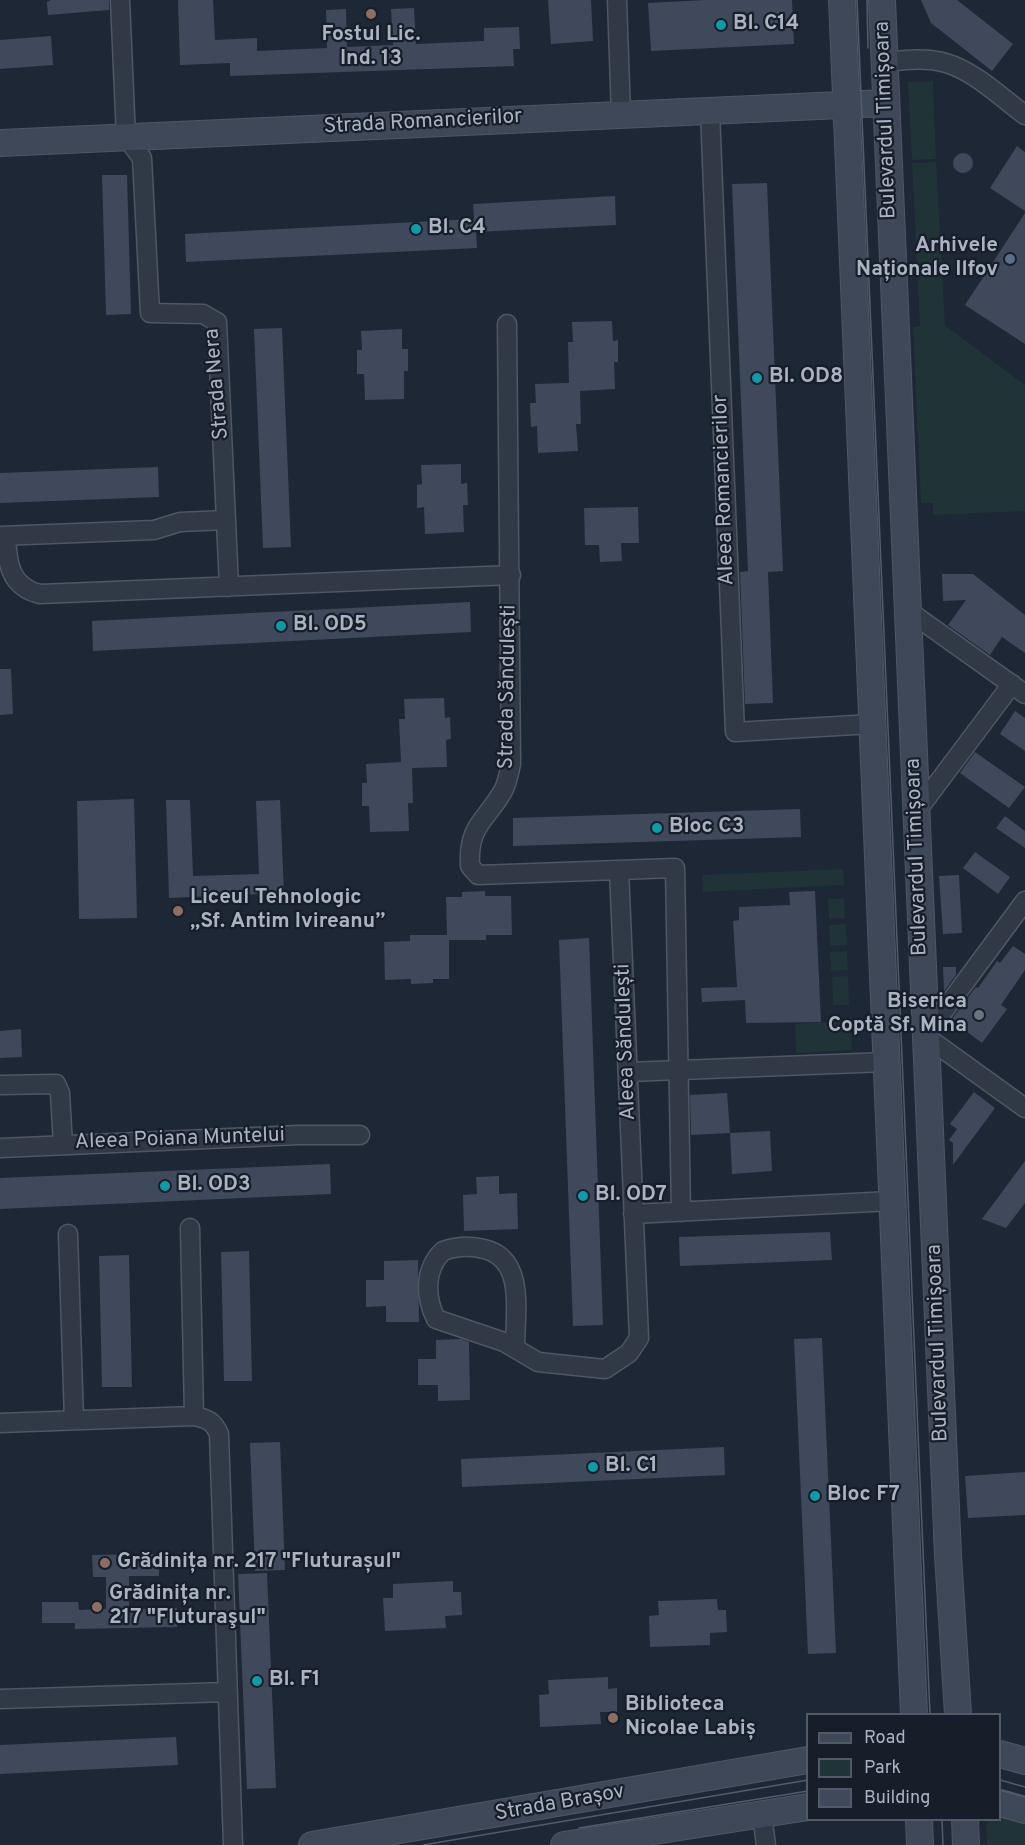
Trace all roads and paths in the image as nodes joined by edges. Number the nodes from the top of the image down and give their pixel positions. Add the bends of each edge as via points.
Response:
1 (120, 0) edge
2 (617, 0) edge
3 (842, 0) edge
4 (882, 0) edge
5 (884, 62) junction
6 (844, 63) junction
7 (885, 103) junction
8 (846, 105) junction
9 (710, 112) junction
10 (621, 115) junction
11 (1025, 115) edge
12 (126, 137) junction
13 (0, 143) edge
14 (507, 324) dead end
15 (903, 519) junction
16 (226, 520) junction
17 (863, 521) junction
18 (3, 536) edge
19 (511, 575) junction
20 (229, 587) junction
21 (907, 610) junction
22 (1018, 689) edge
23 (872, 724) junction
24 (916, 812) junction
25 (619, 870) junction
26 (1025, 902) edge
27 (925, 1036) junction
28 (886, 1062) junction
29 (679, 1070) junction
30 (628, 1072) junction
31 (0, 1085) edge
32 (1025, 1108) edge
33 (360, 1135) dead end
34 (63, 1145) junction
35 (0, 1148) edge
36 (892, 1201) junction
37 (681, 1212) junction
38 (633, 1214) junction
39 (190, 1228) dead end
40 (68, 1234) dead end
41 (936, 1286) junction
42 (896, 1288) junction
43 (515, 1347) junction
44 (194, 1416) junction
45 (74, 1420) junction
46 (0, 1423) edge
47 (228, 1692) junction
48 (0, 1699) edge
49 (914, 1713) edge
50 (958, 1713) edge
51 (1001, 1755) edge
52 (806, 1760) edge
53 (1025, 1761) edge
54 (1001, 1804) edge
55 (806, 1807) edge
56 (1025, 1810) edge
57 (762, 1814) junction
58 (919, 1821) edge
59 (965, 1821) edge
60 (233, 1845) edge
61 (312, 1845) edge
62 (564, 1845) edge
63 (766, 1845) edge
64 (920, 1845) edge
65 (966, 1845) edge

1 - 12 street
2 - 10 street
3 - 6 main road, Bulevardul Timișoara
4 - 5 main road, Bulevardul Timișoara
5 - 6 main road
5 - 7 main road, Bulevardul Timișoara
5 - 11 street via 929,60 962,69
6 - 8 main road, Bulevardul Timișoara
7 - 8 main road, Strada Romancierilor
7 - 15 main road, Bulevardul Timișoara
8 - 9 main road, Strada Romancierilor
8 - 17 main road, Bulevardul Timișoara
9 - 10 main road, Strada Romancierilor
9 - 23 street, Aleea Romancierilor via 735,732
10 - 12 main road, Strada Romancierilor
12 - 13 main road, Strada Romancierilor
12 - 16 street, Strada Nera via 142,158 150,313 202,314 218,322
14 - 19 street, Strada Săndulești
15 - 17 main road
15 - 21 main road, Bulevardul Timișoara
16 - 18 street via 180,522 154,530
16 - 20 street, Strada Nera
17 - 23 main road, Bulevardul Timișoara
18 - 20 street via 10,572 29,591 57,594
19 - 20 street
19 - 25 street, Strada Săndulești via 511,764 504,790 476,827 469,845 470,866 478,875
21 - 22 street
21 - 24 main road, Bulevardul Timișoara
22 - 24 street
23 - 28 main road, Bulevardul Timișoara
24 - 27 main road, Bulevardul Timișoara
25 - 29 street, Strada Săndulești via 675,868
25 - 30 street, Aleea Săndulești
26 - 27 street
27 - 32 street
27 - 41 main road, Bulevardul Timișoara
28 - 29 street
28 - 36 main road, Bulevardul Timișoara
29 - 30 street
29 - 37 street
30 - 38 street, Aleea Săndulești
31 - 34 street via 56,1084
33 - 34 street, Aleea Poiana Muntelui
34 - 35 street, Aleea Poiana Muntelui
36 - 37 street
36 - 42 main road, Bulevardul Timișoara
37 - 38 street
38 - 43 street, Aleea Săndulești via 639,1338 629,1353 605,1370 538,1362
39 - 44 street
40 - 45 street
41 - 42 main road
41 - 50 main road, Bulevardul Timișoara
42 - 49 main road, Bulevardul Timișoara
43 - 43 street, Aleea Săndulești via 436,1319 428,1303 429,1271 442,1251 470,1246 501,1255 510,1264 514,1278
44 - 45 street
44 - 47 street via 208,1419 219,1434
45 - 46 street
47 - 48 street
47 - 60 street
51 - 53 main road
52 - 61 main road, Strada Brașov
54 - 56 main road
55 - 57 main road, Strada Brașov
57 - 62 main road, Strada Brașov
57 - 63 street
58 - 64 main road
59 - 65 main road

